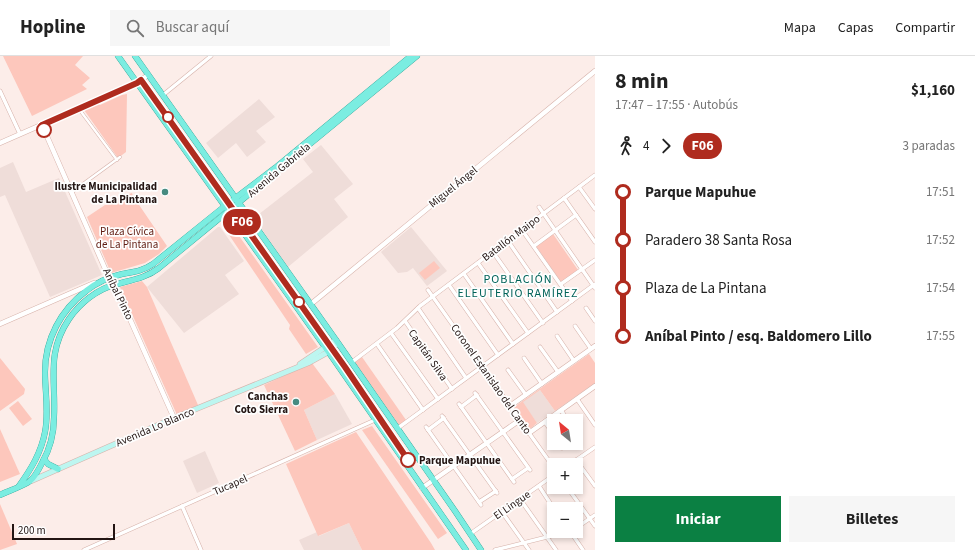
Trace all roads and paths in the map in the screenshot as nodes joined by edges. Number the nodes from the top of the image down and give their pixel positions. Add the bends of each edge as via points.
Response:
1 (118, 56) edge
2 (135, 56) edge
3 (211, 56) edge
4 (411, 56) edge
5 (417, 56) edge
6 (595, 71) edge
7 (148, 75) junction
8 (137, 83) junction
9 (0, 91) edge
10 (163, 95) junction
11 (79, 108) junction
12 (42, 125) junction
13 (20, 134) junction
14 (0, 142) edge
15 (120, 157) dead end
16 (117, 160) junction
17 (595, 176) edge
18 (579, 187) junction
19 (71, 192) junction
20 (564, 198) junction
21 (238, 200) junction
22 (225, 206) junction
23 (538, 207) dead end
24 (595, 209) edge
25 (229, 212) junction
26 (543, 214) junction
27 (576, 215) junction
28 (522, 230) junction
29 (555, 231) junction
30 (508, 241) junction
31 (595, 242) edge
32 (534, 246) junction
33 (493, 252) junction
34 (595, 260) edge
35 (478, 263) junction
36 (582, 269) junction
37 (464, 274) junction
38 (109, 278) junction
39 (99, 282) junction
40 (561, 284) junction
41 (114, 285) junction
42 (449, 285) junction
43 (594, 286) edge
44 (428, 290) dead end
45 (433, 297) junction
46 (61, 298) junction
47 (572, 301) junction
48 (73, 302) junction
49 (311, 304) junction
50 (80, 306) junction
51 (418, 308) junction
52 (586, 308) dead end
53 (557, 312) junction
54 (405, 321) junction
55 (595, 321) edge
56 (542, 323) junction
57 (0, 324) edge
58 (575, 326) dead end
59 (391, 333) junction
60 (528, 333) junction
61 (557, 336) dead end
62 (337, 341) junction
63 (376, 344) junction
64 (513, 344) junction
65 (540, 347) dead end
66 (593, 348) edge
67 (327, 349) junction
68 (498, 355) junction
69 (524, 358) dead end
70 (574, 361) junction
71 (352, 362) junction
72 (482, 366) junction
73 (508, 370) dead end
74 (558, 372) junction
75 (466, 378) junction
76 (542, 384) junction
77 (594, 388) edge
78 (452, 389) junction
79 (54, 391) junction
80 (46, 392) junction
81 (526, 395) junction
82 (438, 399) junction
83 (577, 399) junction
84 (510, 406) junction
85 (423, 410) junction
86 (561, 410) junction
87 (564, 414) edge
88 (174, 418) junction
89 (375, 420) junction
90 (520, 420) junction
91 (544, 422) junction
92 (595, 425) edge
93 (547, 426) edge
94 (398, 428) junction
95 (503, 432) junction
96 (529, 433) junction
97 (486, 443) junction
98 (595, 447) edge
99 (470, 455) junction
100 (547, 458) edge
101 (579, 458) edge
102 (44, 459) junction
103 (454, 466) junction
104 (58, 469) junction
105 (583, 470) edge
106 (547, 480) edge
107 (30, 481) junction
108 (432, 481) junction
109 (19, 486) junction
110 (539, 486) junction
111 (595, 486) edge
112 (422, 488) junction
113 (573, 494) edge
114 (0, 495) edge
115 (520, 499) junction
116 (549, 502) edge
117 (182, 506) junction
118 (502, 512) junction
119 (595, 515) edge
120 (590, 518) junction
121 (583, 523) edge
122 (595, 526) edge
123 (470, 534) junction
124 (547, 537) joint
125 (548, 538) edge
126 (575, 538) edge
127 (524, 543) junction
128 (84, 550) edge
129 (201, 550) edge
130 (466, 550) edge
131 (481, 550) edge
132 (495, 550) edge
133 (529, 550) edge
134 (556, 550) edge
135 (583, 550) edge

1 - 8 main road
2 - 7 main road
3 - 10 street
4 - 21 main road, Avenida Gabriela
5 - 21 main road, Avenida Gabriela
6 - 49 street, Miguel Ángel
7 - 8 street
7 - 10 main road
8 - 11 street
8 - 22 main road
9 - 13 street
10 - 21 main road
11 - 12 street
11 - 16 street
12 - 13 street
12 - 19 street, Aníbal Pinto
13 - 14 street
15 - 16 street
16 - 19 street
17 - 18 street, Batallón Maipo
18 - 20 street, Batallón Maipo
18 - 24 street
19 - 38 street, Aníbal Pinto
20 - 26 street, Batallón Maipo
20 - 27 street
21 - 22 main road, Avenida Gabriela
21 - 25 main road, Avenida Gabriela
21 - 49 main road
22 - 25 main road
22 - 38 main road, Avenida Gabriela via 151,266
23 - 26 street
25 - 41 main road, Avenida Gabriela via 151,274
25 - 67 main road
26 - 28 street, Batallón Maipo
26 - 29 street
27 - 29 street
27 - 31 street
28 - 30 street, Batallón Maipo
28 - 32 street
29 - 32 street
29 - 36 street
30 - 33 street, Batallón Maipo
30 - 53 street
32 - 40 street
33 - 35 street, Batallón Maipo
33 - 56 street
34 - 36 street
35 - 37 street, Batallón Maipo
35 - 60 street
36 - 40 street
36 - 43 street
37 - 42 street, Batallón Maipo
37 - 64 street
38 - 39 main road, Avenida Gabriela
38 - 41 street, Aníbal Pinto
39 - 46 street
39 - 48 main road, Avenida Gabriela
40 - 47 street
41 - 50 main road, Avenida Gabriela via 97,292
41 - 88 street, Aníbal Pinto
42 - 45 street, Batallón Maipo
42 - 68 street
43 - 47 street
44 - 45 street, Coronel Estanislao del Canto
45 - 51 street, Batallón Maipo
45 - 72 street, Coronel Estanislao del Canto
46 - 48 street via 68,298
46 - 57 street
47 - 53 street
48 - 50 main road
48 - 80 main road, Avenida Gabriela via 57,325 49,345
49 - 62 main road
50 - 79 main road, Avenida Gabriela via 65,325 56,346 53,364
51 - 54 street, Batallón Maipo
51 - 75 street
52 - 55 street
53 - 56 street
54 - 59 street, Batallón Maipo
54 - 78 street, Capitán Silva
56 - 60 street
58 - 66 street
59 - 63 street, Batallón Maipo
59 - 82 street
60 - 64 street
61 - 70 street
62 - 67 main road, Avenida Lo Blanco
62 - 71 main road
63 - 71 street, Batallón Maipo
63 - 85 street
64 - 68 street
65 - 74 street
66 - 70 street
67 - 88 main road, Avenida Lo Blanco via 293,369
67 - 89 main road
68 - 72 street
69 - 76 street
70 - 74 street
71 - 94 main road
72 - 75 street
72 - 84 street, Coronel Estanislao del Canto
73 - 81 street
74 - 76 street
75 - 78 street
76 - 81 street
77 - 83 street
78 - 82 street
79 - 80 main road
79 - 102 main road, Avenida Gabriela via 54,422
80 - 109 main road, Avenida Gabriela via 45,432 31,468
81 - 84 street
82 - 85 street
83 - 86 street
83 - 92 street
84 - 90 street, Coronel Estanislao del Canto
85 - 94 street
86 - 87 street
86 - 91 street
88 - 104 main road, Avenida Lo Blanco
89 - 112 main road
89 - 117 street, Tucapel
90 - 95 street
90 - 96 street, Coronel Estanislao del Canto
91 - 93 street
91 - 96 street
94 - 108 main road
95 - 97 street
95 - 97 street via 529,469 513,480
95 - 97 street via 476,394 460,405
96 - 100 street, Coronel Estanislao del Canto
97 - 99 street
98 - 101 street
99 - 103 street
99 - 103 street via 496,492 480,504
99 - 103 street via 443,417 427,429
102 - 104 main road
102 - 107 main road, Avenida Gabriela
103 - 108 street
104 - 107 main road, Avenida Lo Blanco
105 - 111 street
106 - 110 street, El Lingue
107 - 109 main road, Avenida Lo Blanco
108 - 112 street
108 - 123 main road
109 - 114 main road, Avenida Lo Blanco
110 - 115 street, El Lingue
110 - 116 street
112 - 130 main road
113 - 120 street
115 - 118 street, El Lingue
115 - 124 street
117 - 128 street, Tucapel
117 - 129 street
118 - 123 street, El Lingue
118 - 127 street
119 - 120 street
120 - 121 street
120 - 122 street
123 - 131 main road
124 - 127 street
125 - 134 street
126 - 135 street
127 - 132 street
127 - 133 street

